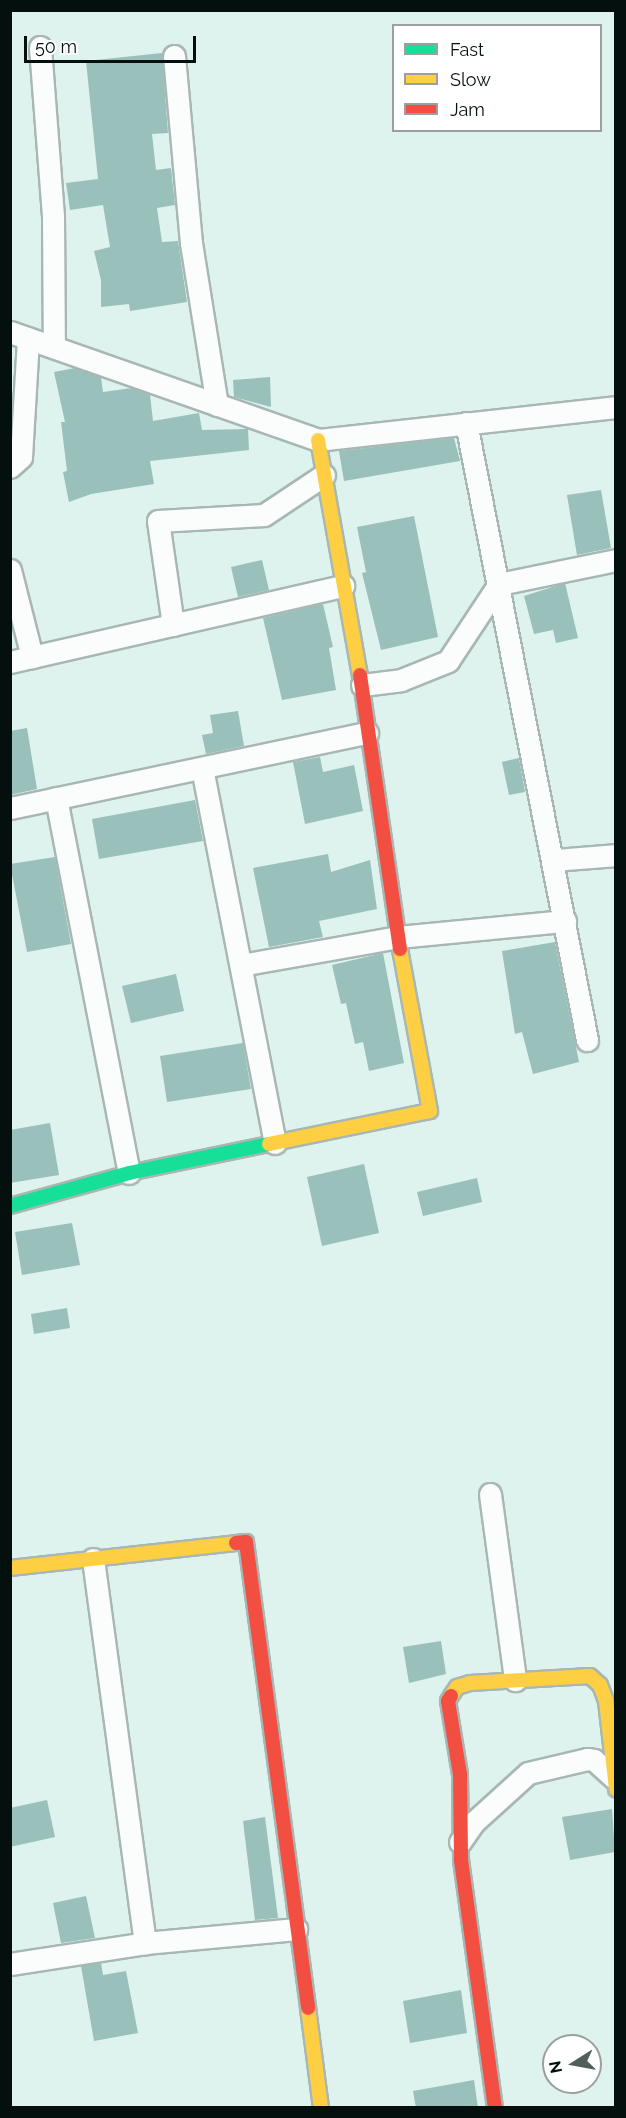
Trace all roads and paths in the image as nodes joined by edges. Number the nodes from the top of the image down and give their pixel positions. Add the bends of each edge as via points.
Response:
1 (40, 47) dead end
2 (174, 56) dead end
3 (19, 335) edge
4 (54, 347) junction
5 (217, 405) junction
6 (615, 407) edge
7 (466, 423) junction
8 (318, 440) junction
9 (10, 467) edge
10 (324, 475) junction
11 (615, 560) edge
12 (10, 570) edge
13 (500, 584) junction
14 (342, 586) junction
15 (173, 625) junction
16 (32, 657) junction
17 (10, 662) edge
18 (362, 685) junction
19 (367, 733) junction
20 (202, 768) junction
21 (56, 798) junction
22 (10, 808) edge
23 (615, 855) edge
24 (554, 860) junction
25 (565, 921) junction
26 (398, 937) junction
27 (241, 965) junction
28 (587, 1040) dead end
29 (275, 1143) junction
30 (129, 1173) junction
31 (10, 1206) edge
32 (490, 1494) dead end
33 (93, 1559) junction
34 (10, 1568) edge
35 (515, 1680) junction
36 (615, 1783) edge
37 (460, 1842) junction
38 (296, 1929) junction
39 (145, 1943) junction
40 (10, 1964) edge
41 (321, 2108) edge
42 (495, 2108) edge

1 - 4 street via 53,216
2 - 5 street via 191,243
3 - 4 street
3 - 9 street via 21,458
4 - 5 street
5 - 8 street
6 - 7 street
7 - 8 street
7 - 13 street
8 - 10 street
10 - 14 street
10 - 15 street via 264,515 158,521
11 - 13 street
12 - 16 street
13 - 18 street via 448,661 401,680
13 - 24 street
14 - 15 street
14 - 18 street
15 - 16 street
16 - 17 street
18 - 19 street
19 - 20 street
19 - 26 street
20 - 21 street
20 - 27 street
21 - 22 street
21 - 30 street
23 - 24 street
24 - 25 street
25 - 26 street
25 - 28 street
26 - 27 street
26 - 29 street via 430,1111
27 - 29 street
29 - 30 street
30 - 31 street
32 - 35 street
33 - 34 street
33 - 38 street via 246,1542
33 - 39 street
35 - 36 street via 590,1676 600,1685
35 - 37 street via 457,1687 448,1701 460,1774
36 - 37 street via 594,1760 587,1759 528,1773 474,1822
37 - 42 street
38 - 39 street
38 - 41 street
39 - 40 street

